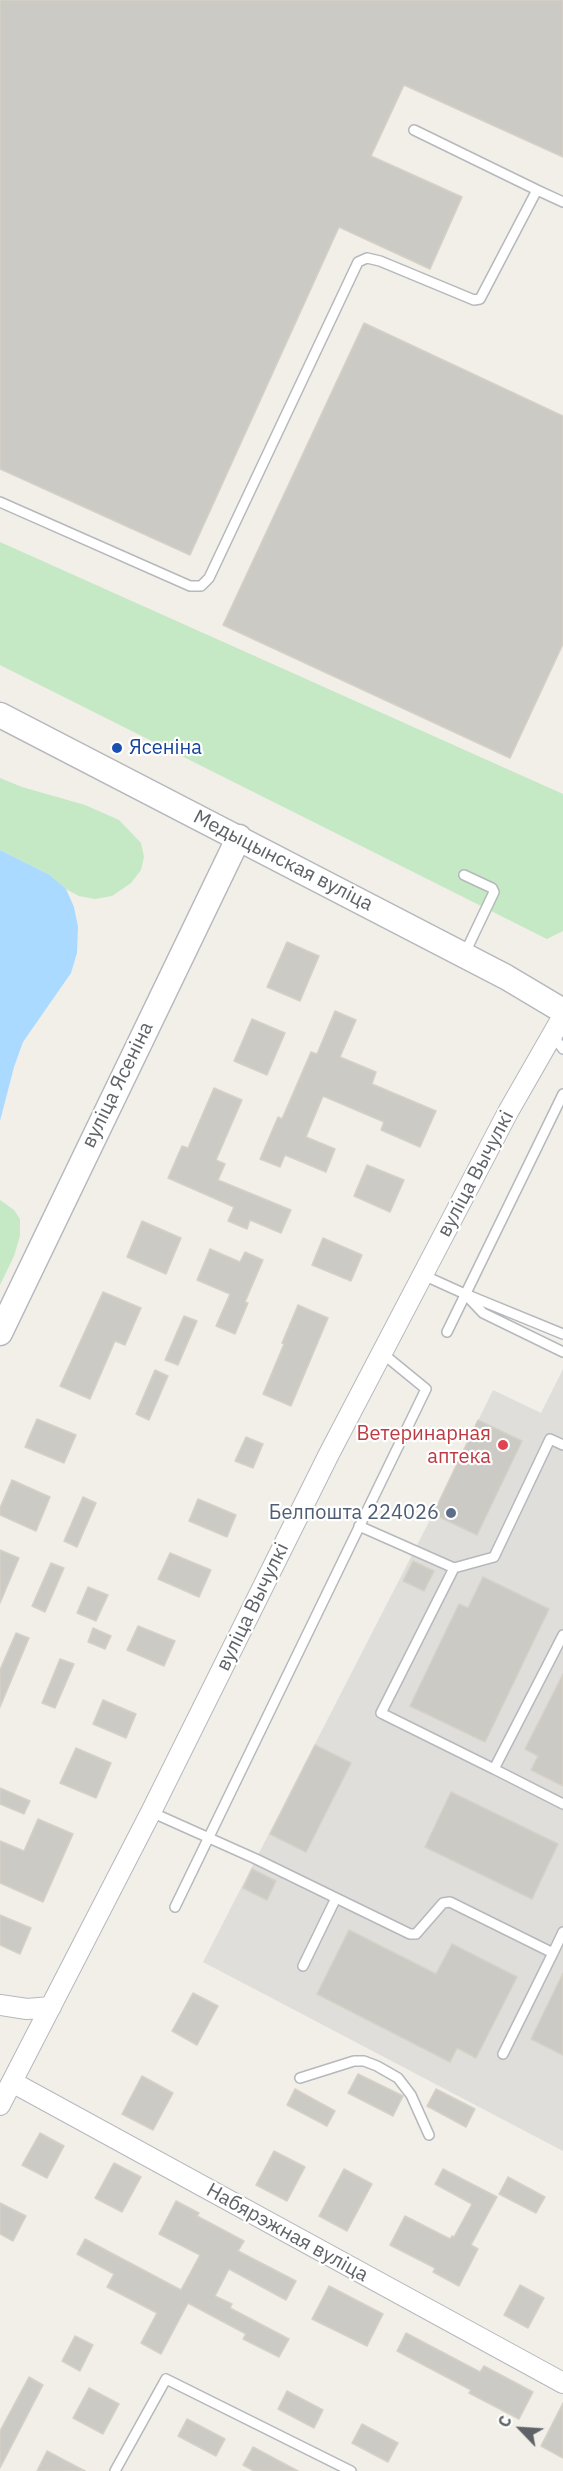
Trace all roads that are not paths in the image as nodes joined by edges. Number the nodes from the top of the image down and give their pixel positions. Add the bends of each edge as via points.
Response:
1 (414, 130) dead end
2 (537, 190) junction
3 (563, 202) edge
4 (0, 502) edge
5 (0, 715) edge
6 (239, 837) junction
7 (465, 874) dead end
8 (464, 955) junction
9 (563, 1013) edge
10 (558, 1042) edge
11 (563, 1094) edge
12 (423, 1275) junction
13 (465, 1294) junction
14 (447, 1332) dead end
15 (0, 1333) edge
16 (563, 1334) edge
17 (563, 1352) edge
18 (382, 1353) junction
19 (563, 1445) edge
20 (359, 1526) junction
21 (454, 1568) junction
22 (563, 1635) edge
23 (494, 1769) junction
24 (563, 1804) edge
25 (151, 1812) junction
26 (209, 1839) junction
27 (336, 1898) junction
28 (175, 1907) dead end
29 (563, 1932) edge
30 (553, 1953) junction
31 (303, 1966) dead end
32 (0, 2006) edge
33 (51, 2007) junction
34 (503, 2054) dead end
35 (300, 2078) dead end
36 (12, 2082) junction
37 (0, 2105) edge
38 (429, 2135) dead end
39 (563, 2383) edge
40 (115, 2471) edge
41 (351, 2471) edge

1 - 2 lane
2 - 3 lane
2 - 4 lane via 480,299 474,300 380,261 367,258 358,262 209,578 201,586 190,586
5 - 6 street, Медыцынская вуліца
6 - 8 street, Медыцынская вуліца
6 - 15 street, вуліца Ясеніна
7 - 8 lane via 494,892
8 - 9 street, Медыцынская вуліца
9 - 10 street, вуліца Вычулкі
10 - 12 street, вуліца Вычулкі via 508,1112
11 - 13 lane
12 - 13 lane
12 - 18 street, вуліца Вычулкі
13 - 14 lane
13 - 16 lane
13 - 17 lane via 483,1313
18 - 20 lane via 426,1389
18 - 25 street, вуліца Вычулкі
19 - 21 lane via 550,1439 494,1557
20 - 21 lane
20 - 26 lane
21 - 23 lane via 381,1713
22 - 23 lane
23 - 24 lane
25 - 26 lane
25 - 33 street, вуліца Вычулкі
26 - 27 lane
26 - 28 lane
27 - 30 lane via 410,1934 416,1934 443,1903 450,1902
27 - 31 lane
29 - 30 lane
30 - 34 lane
32 - 33 street
33 - 36 street, вуліца Вычулкі
35 - 38 lane via 354,2061 377,2066 398,2078 411,2095
36 - 37 street, вуліца Вычулкі
36 - 39 street, Набярэжная вуліца
40 - 41 lane via 166,2379

